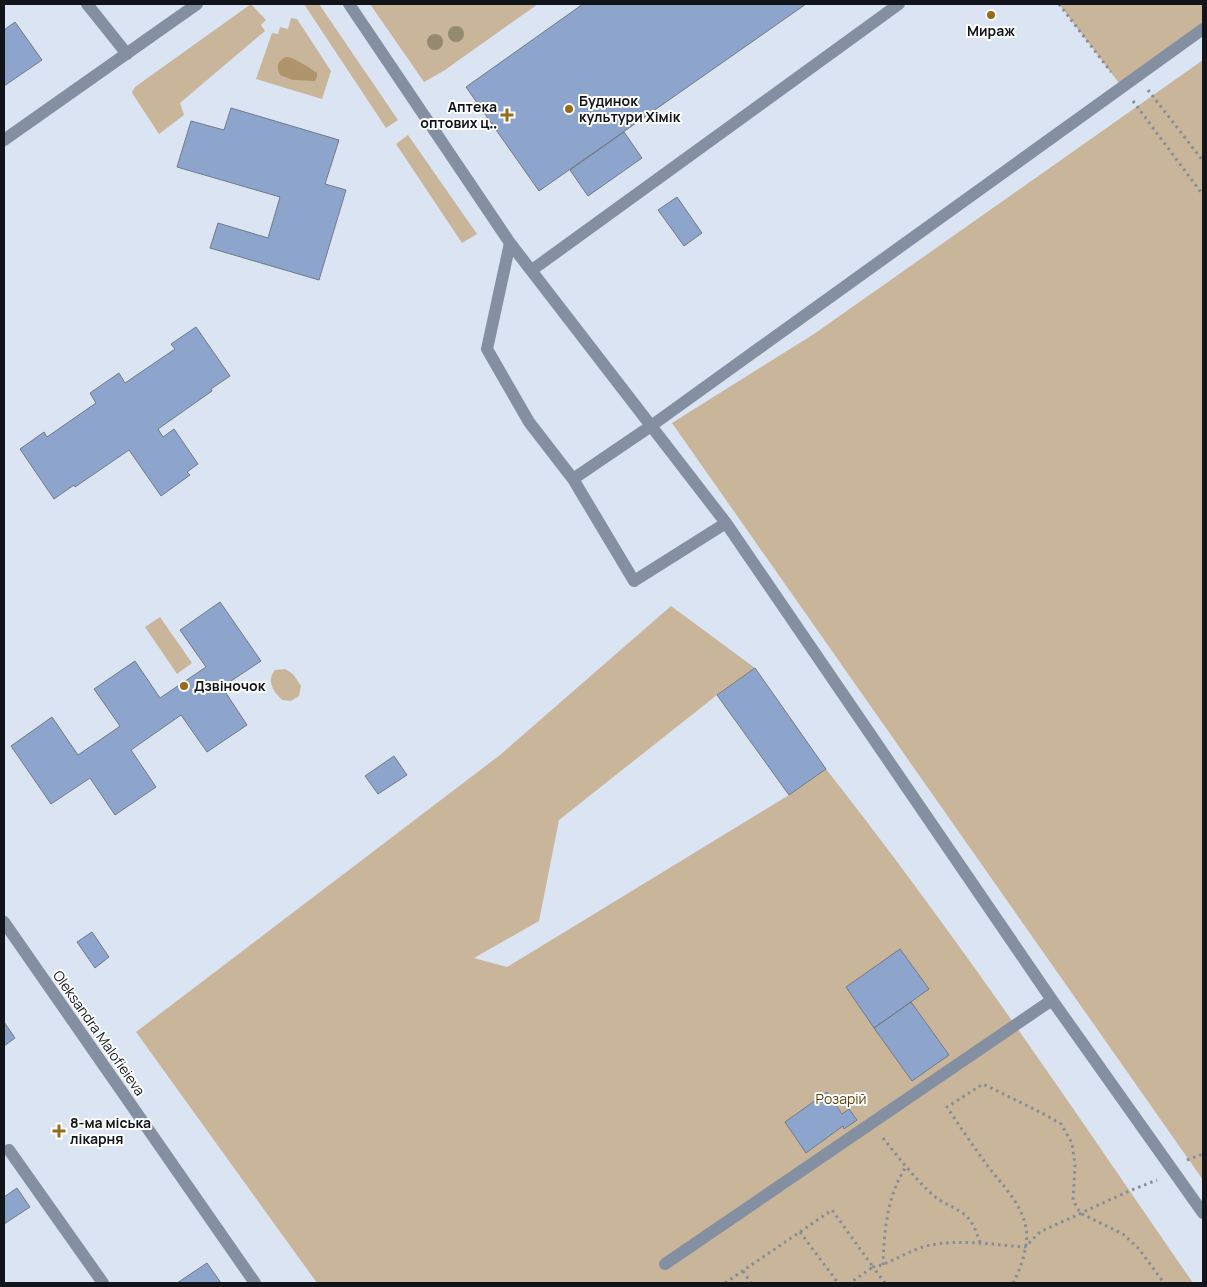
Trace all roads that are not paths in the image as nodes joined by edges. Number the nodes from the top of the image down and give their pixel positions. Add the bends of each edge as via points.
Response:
1 (87, 4) edge
2 (197, 4) edge
3 (348, 4) edge
4 (898, 4) edge
5 (1203, 29) edge
6 (127, 54) junction
7 (4, 140) edge
8 (510, 243) junction
9 (532, 270) junction
10 (651, 426) junction
11 (573, 479) junction
12 (726, 523) junction
13 (4, 922) edge
14 (1052, 1000) junction
15 (5, 1149) edge
16 (1203, 1213) edge
17 (665, 1264) dead end
18 (103, 1283) edge
19 (255, 1283) edge

1 - 6 street
2 - 6 street
3 - 8 street
4 - 9 street
5 - 10 street
6 - 7 street
8 - 9 street
8 - 11 street via 487,349 529,422
9 - 10 street
10 - 11 street
10 - 12 street
11 - 12 street via 634,581
12 - 14 street
13 - 19 street, Oleksandra Malofieieva
14 - 16 street
14 - 17 street
15 - 18 street

